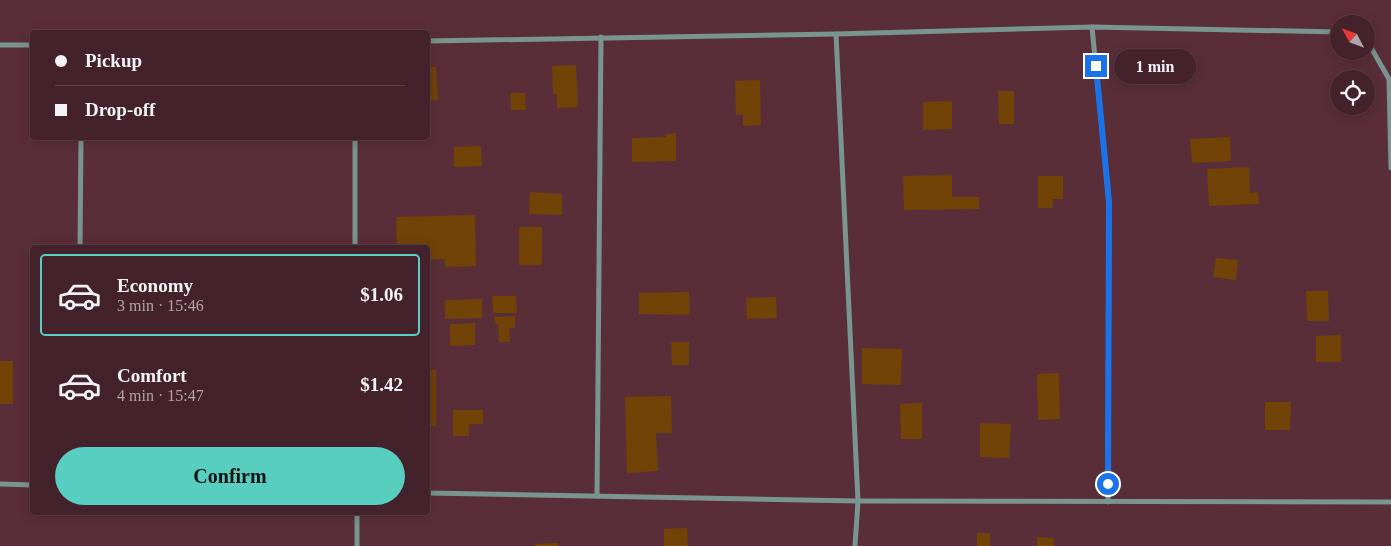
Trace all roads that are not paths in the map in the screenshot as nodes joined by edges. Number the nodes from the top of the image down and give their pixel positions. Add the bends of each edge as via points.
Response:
1 (1092, 27) junction
2 (1330, 32) edge
3 (836, 34) junction
4 (601, 37) junction
5 (430, 41) edge
6 (30, 45) edge
7 (0, 46) edge
8 (1375, 55) edge
9 (82, 140) edge
10 (355, 140) edge
11 (1391, 168) edge
12 (80, 245) edge
13 (355, 245) edge
14 (0, 484) edge
15 (30, 485) edge
16 (430, 493) edge
17 (597, 496) junction
18 (858, 501) junction
19 (1108, 502) junction
20 (1391, 502) edge
21 (356, 515) edge
22 (357, 546) edge
23 (855, 546) edge

1 - 2 street
1 - 3 street
1 - 19 street via 1109,202
3 - 4 street
3 - 18 street
4 - 5 street
4 - 17 street
6 - 7 street
8 - 11 street via 1389,80
9 - 12 street
10 - 13 street
14 - 15 street
16 - 17 street
17 - 18 street
18 - 19 street
18 - 23 street
19 - 20 street
21 - 22 street

